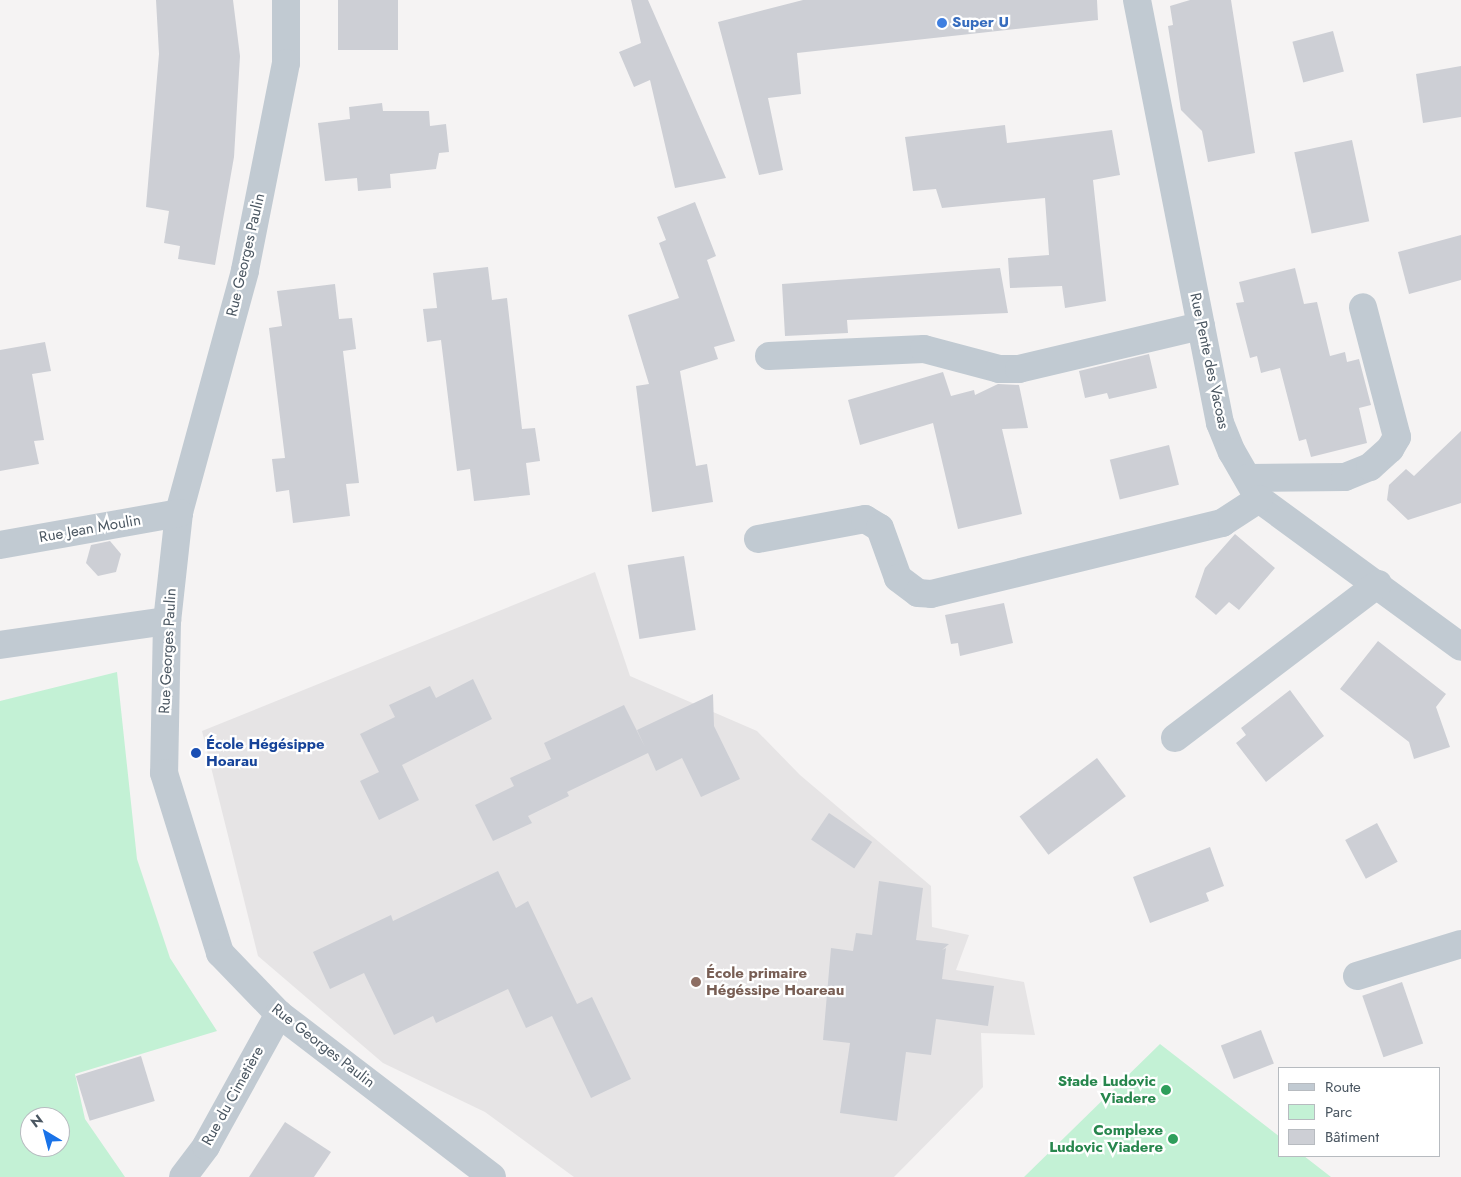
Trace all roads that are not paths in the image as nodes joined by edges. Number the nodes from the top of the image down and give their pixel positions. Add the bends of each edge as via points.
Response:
1 (286, 0) edge
2 (1137, 0) edge
3 (1364, 307) dead end
4 (1201, 326) junction
5 (769, 356) dead end
6 (1253, 488) junction
7 (179, 512) junction
8 (758, 539) dead end
9 (0, 545) edge
10 (1378, 584) junction
11 (167, 621) junction
12 (0, 645) edge
13 (1461, 647) edge
14 (1175, 738) dead end
15 (1461, 944) edge
16 (1357, 976) dead end
17 (279, 1014) junction
18 (183, 1177) edge
19 (492, 1177) edge

1 - 7 street, Rue Georges Paulin via 286,63 245,271
2 - 4 street, Rue Pente des Vacoas
3 - 6 street via 1397,438 1370,468 1345,477
4 - 5 street via 1019,369 999,369 924,349
4 - 6 street, Rue Pente des Vacoas via 1220,424
6 - 8 street via 1222,523 930,594 918,593 898,578 880,528 866,519
6 - 10 street, Rue Pente des Vacoas
7 - 9 street, Rue Jean Moulin
7 - 11 street, Rue Georges Paulin
10 - 13 street, Rue Pente des Vacoas
10 - 14 street
11 - 12 street
11 - 17 street, Rue Georges Paulin via 164,772 220,953
15 - 16 street
17 - 18 street, Rue du Cimetière via 206,1146
17 - 19 street, Rue Georges Paulin

